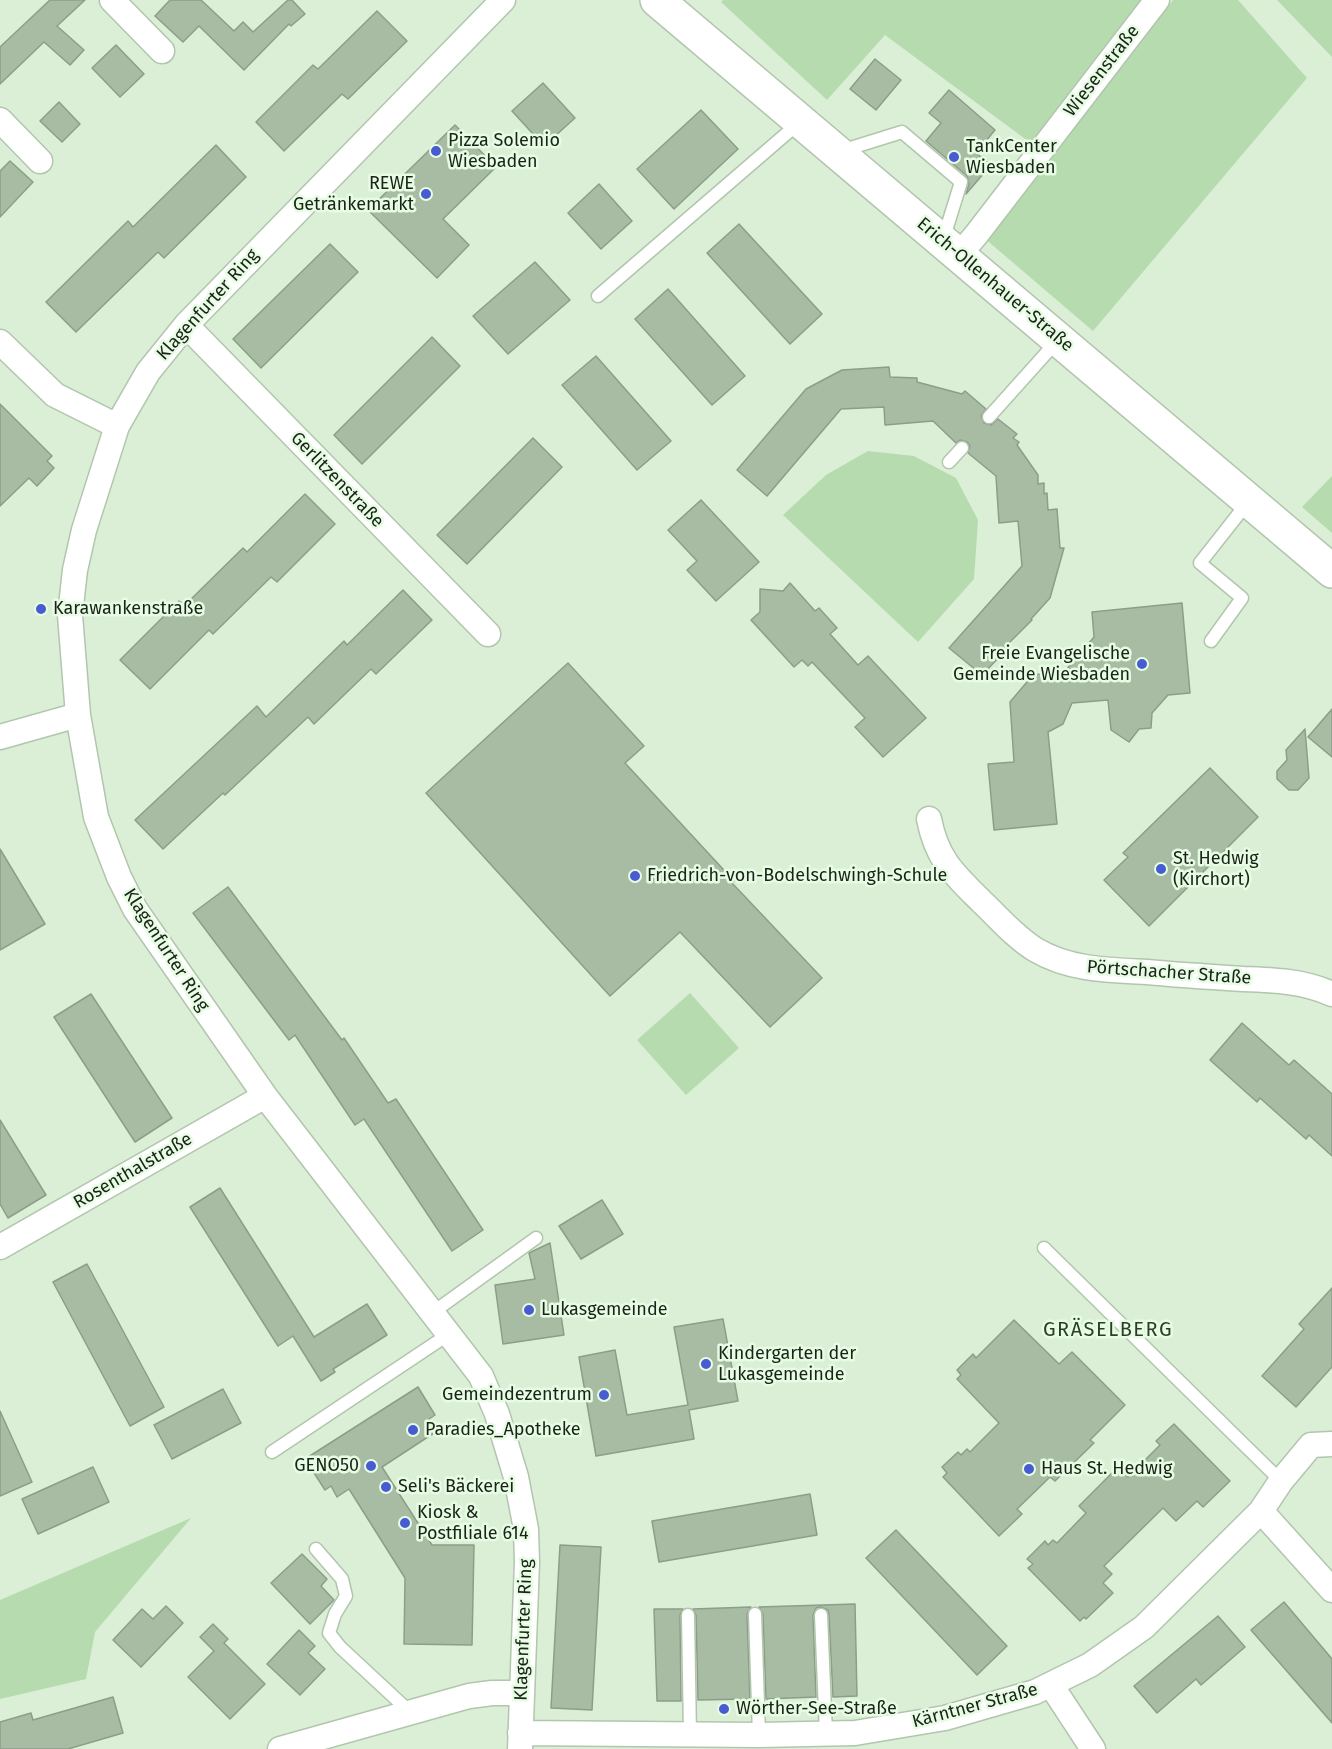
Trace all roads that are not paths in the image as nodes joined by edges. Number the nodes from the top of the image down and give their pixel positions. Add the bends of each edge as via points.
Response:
1 (112, 0) edge
2 (503, 0) edge
3 (657, 0) edge
4 (1157, 0) edge
5 (162, 51) dead end
6 (0, 120) edge
7 (801, 122) junction
8 (837, 152) junction
9 (40, 160) dead end
10 (951, 248) junction
11 (598, 296) dead end
12 (186, 325) junction
13 (1058, 339) junction
14 (0, 342) edge
15 (989, 417) dead end
16 (117, 426) junction
17 (962, 448) dead end
18 (949, 462) dead end
19 (1249, 501) junction
20 (1332, 571) edge
21 (488, 634) dead end
22 (1211, 641) dead end
23 (78, 715) junction
24 (0, 737) edge
25 (929, 819) dead end
26 (1332, 994) edge
27 (265, 1096) junction
28 (536, 1239) dead end
29 (0, 1247) edge
30 (1044, 1248) dead end
31 (432, 1313) junction
32 (449, 1334) junction
33 (1332, 1444) edge
34 (272, 1452) dead end
35 (1281, 1481) junction
36 (1261, 1511) junction
37 (316, 1549) dead end
38 (1332, 1590) edge
39 (755, 1614) dead end
40 (688, 1615) dead end
41 (821, 1615) dead end
42 (1051, 1685) junction
43 (522, 1693) junction
44 (410, 1712) junction
45 (826, 1734) junction
46 (690, 1735) junction
47 (759, 1735) junction
48 (520, 1741) edge
49 (280, 1749) edge
50 (1093, 1749) edge

1 - 5 street
2 - 12 street, Klagenfurter Ring
3 - 7 street, Erich-Ollenhauer-Straße
4 - 10 street, Wiesenstraße via 976,235
6 - 9 street
7 - 8 street, Erich-Ollenhauer-Straße
7 - 11 lane
8 - 10 street, Erich-Ollenhauer-Straße
8 - 10 lane via 902,132 961,182
10 - 13 street, Erich-Ollenhauer-Straße
12 - 16 street, Klagenfurter Ring via 148,372
12 - 21 street, Gerlitzenstraße
13 - 15 lane
13 - 19 street, Erich-Ollenhauer-Straße
14 - 16 street via 55,395
16 - 23 street, Klagenfurter Ring via 75,570 70,615
17 - 18 lane
19 - 20 street, Erich-Ollenhauer-Straße
19 - 22 lane via 1200,563 1242,598
23 - 24 street
23 - 27 street, Klagenfurter Ring via 96,817 119,877 135,909
25 - 26 street, Pörtschacher Straße via 940,856 954,874 1013,933 1036,950 1065,963 1101,969 1286,981
27 - 29 street, Rosenthalstraße
27 - 31 street, Klagenfurter Ring
28 - 31 lane
30 - 35 lane
31 - 32 street, Klagenfurter Ring
32 - 34 lane
32 - 43 street, Klagenfurter Ring via 481,1376 516,1477 526,1529 527,1562
33 - 35 street, Kärntner Straße via 1311,1445
35 - 36 street, Kärntner Straße
36 - 38 street
36 - 42 street, Kärntner Straße via 1144,1627 1090,1665
37 - 44 lane via 342,1579 346,1596 329,1633
39 - 47 lane
40 - 46 lane
41 - 45 lane
42 - 45 street, Kärntner Straße via 945,1718
42 - 50 street
43 - 44 street via 469,1696
43 - 48 street, Klagenfurter Ring
44 - 49 street
45 - 47 street, Kärntner Straße
46 - 47 street, Kärntner Straße
46 - 48 street, Kärntner Straße

